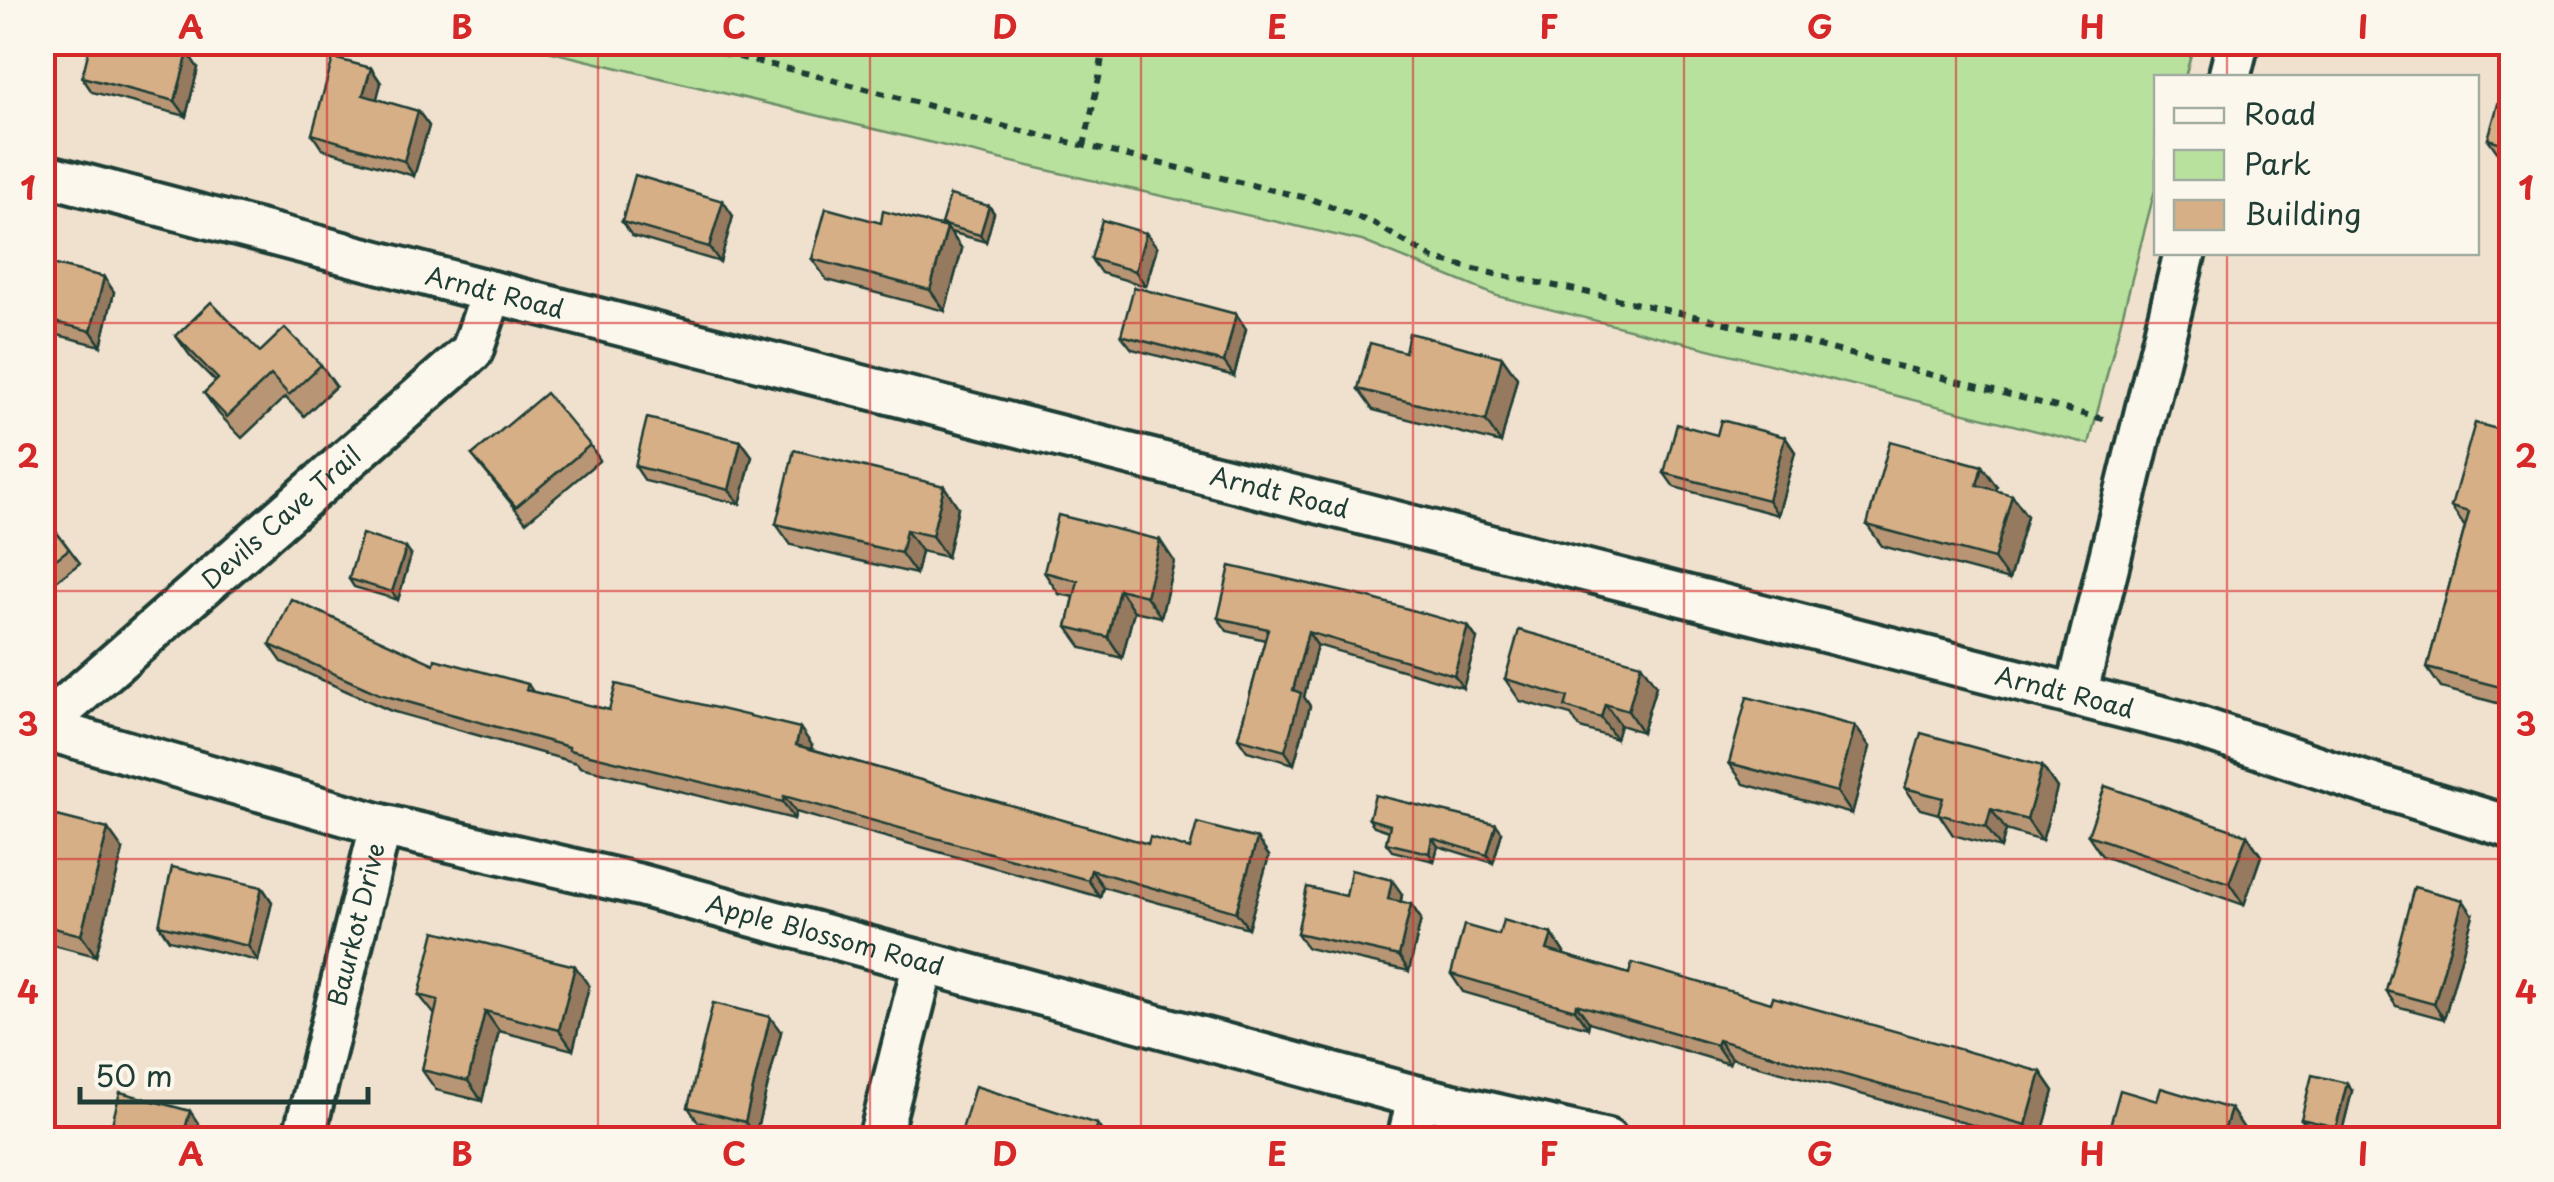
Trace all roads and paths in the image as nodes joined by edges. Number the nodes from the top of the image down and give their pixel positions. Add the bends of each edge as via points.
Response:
1 (676, 42) edge
2 (1104, 42) edge
3 (2238, 42) edge
4 (2230, 75) edge
5 (1084, 146) junction
6 (42, 174) edge
7 (2185, 255) edge
8 (492, 292) junction
9 (2142, 428) junction
10 (2076, 696) junction
11 (42, 728) edge
12 (382, 825) junction
13 (2512, 828) edge
14 (924, 962) junction
15 (1418, 1097) junction
16 (303, 1140) edge
17 (878, 1140) edge
18 (1408, 1140) edge
19 (1607, 1140) edge

1 - 5 path
2 - 5 path
3 - 4 street
5 - 9 path via 1311,199 1373,223 1434,259
6 - 8 street, Arndt Road
7 - 9 street
8 - 10 street, Arndt Road
8 - 11 street, Devils Cave Trail via 472,351
9 - 10 street
10 - 13 street, Arndt Road via 2186,722
11 - 12 street, Apple Blossom Road
12 - 14 street, Apple Blossom Road via 640,885
12 - 16 street, Baurkot Drive
14 - 15 street, Apple Blossom Road
14 - 17 street
15 - 18 street
15 - 19 street, Apple Blossom Road

